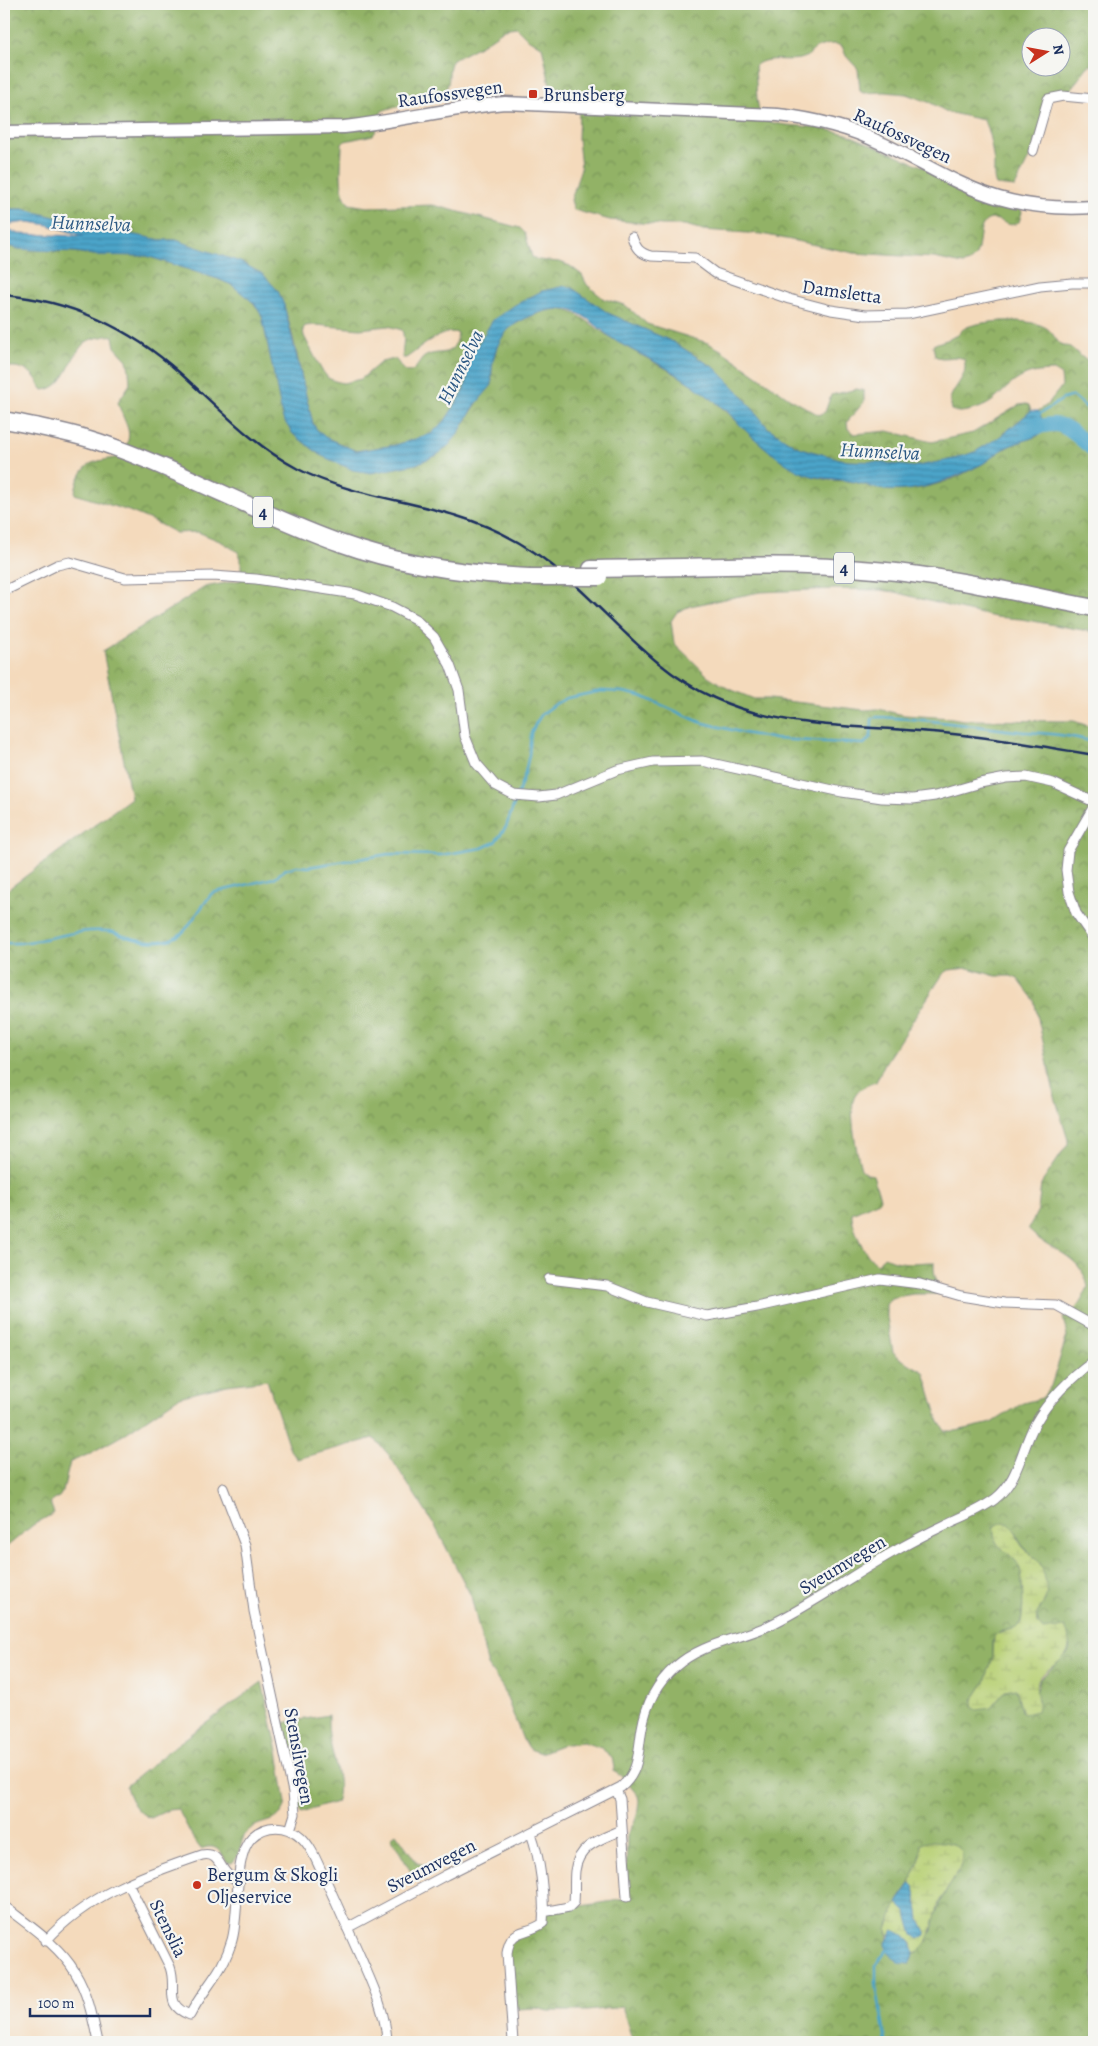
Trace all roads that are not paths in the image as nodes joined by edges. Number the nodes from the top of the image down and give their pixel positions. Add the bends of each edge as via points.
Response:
1 (1094, 99) edge
2 (4, 132) edge
3 (1033, 151) dead end
4 (1094, 207) edge
5 (632, 237) dead end
6 (1094, 283) edge
7 (4, 412) edge
8 (4, 420) edge
9 (525, 573) junction
10 (595, 573) junction
11 (4, 591) edge
12 (1094, 608) edge
13 (1094, 615) edge
14 (1094, 804) edge
15 (1094, 939) edge
16 (549, 1279) dead end
17 (1094, 1326) edge
18 (1094, 1360) edge
19 (223, 1488) dead end
20 (616, 1790) junction
21 (290, 1830) junction
22 (622, 1830) junction
23 (530, 1833) junction
24 (240, 1880) junction
25 (128, 1883) junction
26 (627, 1897) dead end
27 (4, 1906) edge
28 (544, 1912) junction
29 (347, 1928) junction
30 (46, 1941) junction
31 (98, 2042) edge
32 (387, 2042) edge
33 (513, 2042) edge

1 - 3 street via 1063,96 1048,99
2 - 4 main road, Raufossvegen via 344,127 504,102 778,115 817,120 858,133 962,184 999,198 1053,208
5 - 6 street, Damsletta via 643,254 696,258 715,273 789,299 864,315 908,314 1040,286
7 - 9 highway, 4 via 76,426 141,449 342,536 407,555
8 - 9 highway, 4 via 74,434 122,450 348,546 467,573
9 - 10 highway, 4
10 - 12 highway, 4 via 765,565 876,570 1010,590
10 - 13 highway, 4 via 744,572 865,577 938,586
11 - 14 street via 70,562 125,578 213,576 256,579 355,594 392,606 415,619 434,637 450,665 459,690 465,736 476,763 495,785 514,795 556,795 617,770 653,762 702,761 882,798 928,797 980,783 1026,777 1053,783
14 - 15 street via 1068,851 1066,870 1076,913
16 - 17 street via 607,1286 647,1302 707,1316 880,1279 920,1284 961,1296 1004,1303 1056,1305
18 - 20 street, Sveumvegen via 1044,1410 1029,1436 1012,1480 995,1499 858,1572 784,1618 757,1631 707,1647 675,1667 654,1692 644,1719 637,1764 626,1783
19 - 21 street, Stenslivegen via 247,1553 254,1611 293,1792 294,1814
20 - 22 street
20 - 23 street, Sveumvegen
21 - 24 street, Stenslia via 268,1828 251,1838 242,1855
21 - 29 street, Stenslivegen via 300,1836 309,1848
22 - 26 street
22 - 28 street via 593,1842 583,1851 575,1871 574,1902 569,1908
23 - 28 street via 537,1853
23 - 29 street, Sveumvegen
24 - 25 street via 228,1876 216,1858 208,1854
24 - 25 street, Stenslia via 229,1950 220,1970 190,2015 178,2010 174,2004 174,1980 170,1967
25 - 30 street via 83,1908
27 - 30 street
28 - 33 street via 543,1923 518,1933 508,1944
29 - 32 street, Stenslivegen via 381,2008
30 - 31 street via 64,1957 79,1979

